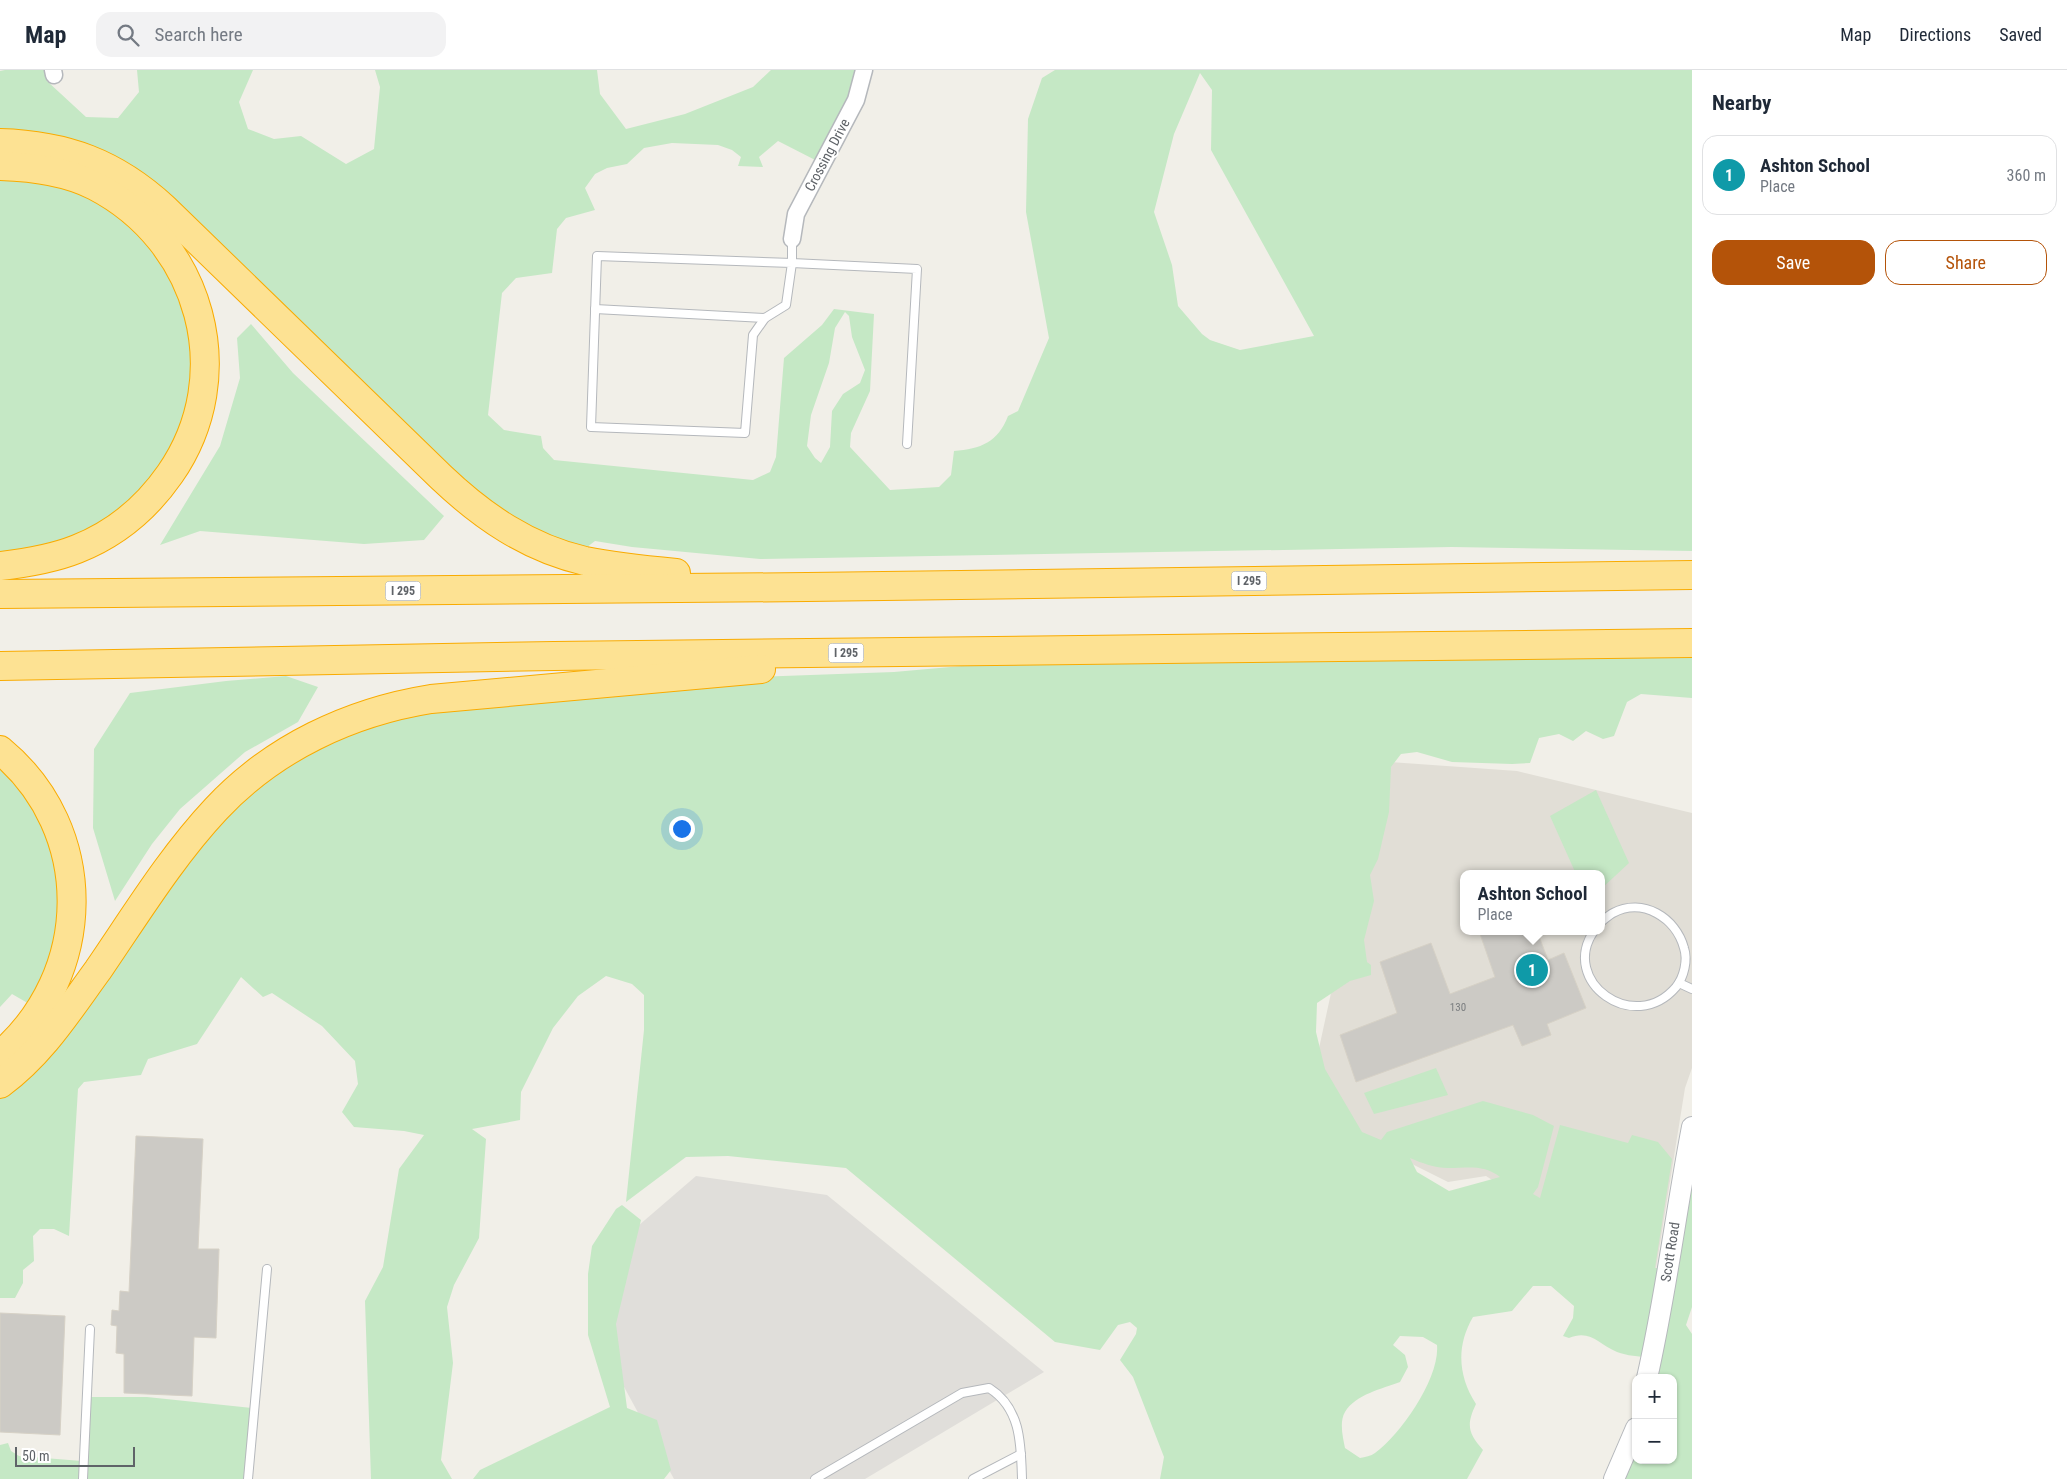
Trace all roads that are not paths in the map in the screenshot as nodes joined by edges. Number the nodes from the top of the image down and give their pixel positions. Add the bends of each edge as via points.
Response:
1 (864, 70) edge
2 (0, 143) edge
3 (0, 166) edge
4 (792, 239) joint
5 (792, 264) junction
6 (595, 309) junction
7 (765, 318) junction
8 (907, 444) dead end
9 (0, 566) edge
10 (1692, 575) edge
11 (807, 587) junction
12 (0, 594) edge
13 (1692, 643) edge
14 (900, 653) junction
15 (0, 666) edge
16 (0, 750) edge
17 (1605, 919) edge
18 (1591, 935) edge
19 (1679, 983) junction
20 (1692, 989) edge
21 (0, 1055) edge
22 (0, 1084) edge
23 (1692, 1126) edge
24 (267, 1269) dead end
25 (90, 1329) dead end
26 (1648, 1374) edge
27 (1632, 1437) edge
28 (1021, 1454) junction
29 (83, 1479) edge
30 (248, 1479) edge
31 (815, 1479) edge
32 (973, 1479) edge
33 (1022, 1479) edge
34 (1614, 1479) edge

1 - 4 street, Crossing Drive via 856,100 796,214
2 - 11 highway via 67,151 104,165 134,183 164,208 456,492 520,537 561,554 606,565
3 - 9 highway via 46,170 79,179 115,198 149,225 172,254 189,287 200,324 204,365 200,407 186,446 165,482 147,503 116,528 77,549 36,561
4 - 5 lane
5 - 6 lane via 598,256
5 - 7 lane via 786,305
5 - 8 lane via 917,269
6 - 7 lane
6 - 7 lane via 591,426 745,433 753,335
10 - 11 highway, I 295
11 - 12 highway, I 295
13 - 14 highway, I 295
14 - 15 highway, I 295
14 - 22 highway via 702,676 431,699 377,711 321,732 269,764 217,808 173,863 51,1035 28,1061
16 - 21 highway via 26,775 54,819 69,865 72,900 67,946 54,986 26,1030
17 - 19 lane via 1630,908 1646,909 1673,924 1682,937 1686,952 1685,968
18 - 19 lane via 1586,953 1587,970 1594,986 1607,998 1622,1006 1639,1008 1656,1004
19 - 20 lane
23 - 26 street, Scott Road
24 - 30 lane
25 - 29 lane
27 - 34 street
28 - 31 lane via 1018,1425 1001,1395 989,1388 962,1393
28 - 32 lane
28 - 33 lane

